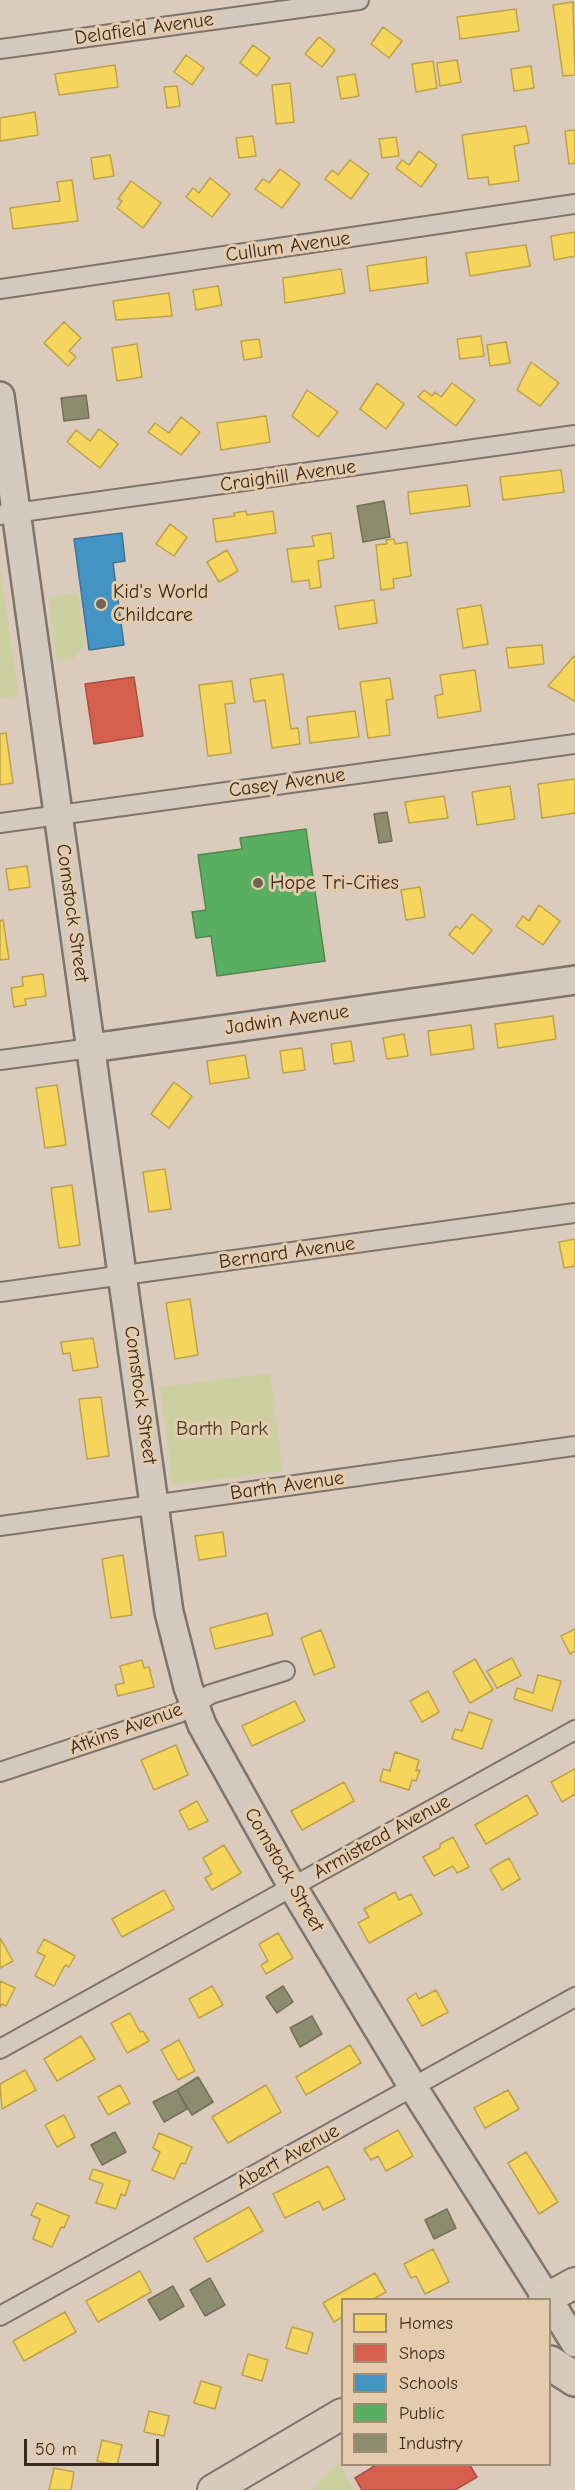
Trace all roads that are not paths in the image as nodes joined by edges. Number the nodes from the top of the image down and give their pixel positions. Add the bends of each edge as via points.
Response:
1 (359, 0) edge
2 (0, 49) edge
3 (575, 204) edge
4 (0, 289) edge
5 (0, 396) edge
6 (575, 435) edge
7 (8, 514) edge
8 (575, 744) edge
9 (59, 815) junction
10 (0, 823) edge
11 (575, 980) edge
12 (91, 1048) junction
13 (0, 1060) edge
14 (575, 1213) edge
15 (123, 1275) junction
16 (0, 1292) edge
17 (575, 1446) edge
18 (155, 1504) junction
19 (0, 1526) edge
20 (285, 1671) dead end
21 (194, 1704) junction
22 (575, 1730) edge
23 (0, 1772) edge
24 (292, 1886) junction
25 (575, 1997) edge
26 (0, 2049) edge
27 (413, 2087) junction
28 (575, 2283) edge
29 (546, 2298) edge
30 (550, 2298) edge
31 (551, 2306) edge
32 (0, 2316) edge
33 (575, 2343) edge
34 (551, 2364) edge
35 (575, 2379) edge
36 (341, 2415) edge
37 (213, 2490) edge

1 - 2 street, Delafield Avenue
3 - 4 street, Cullum Avenue
5 - 7 street, Comstock Street
6 - 7 street, Craighill Avenue
7 - 9 street, Comstock Street
8 - 9 street, Casey Avenue
9 - 10 street, Casey Avenue
9 - 12 street, Comstock Street
11 - 12 street, Jadwin Avenue
12 - 13 street, Jadwin Avenue
12 - 15 street, Comstock Street
14 - 15 street, Bernard Avenue
15 - 16 street, Bernard Avenue
15 - 18 street, Comstock Street
17 - 18 street, Barth Avenue
18 - 19 street, Barth Avenue
18 - 21 street, Comstock Street via 169,1612
20 - 21 street, Atkins Avenue via 211,1694
21 - 23 street, Atkins Avenue via 179,1713
21 - 24 street, Comstock Street
22 - 24 street, Armistead Avenue
24 - 26 street, Armistead Avenue
24 - 27 street, Comstock Street
25 - 27 street, Abert Avenue
27 - 29 street, Comstock Street
27 - 32 street, Abert Avenue
28 - 30 main road
31 - 33 street, Comstock Street
34 - 35 highway
36 - 37 main road

